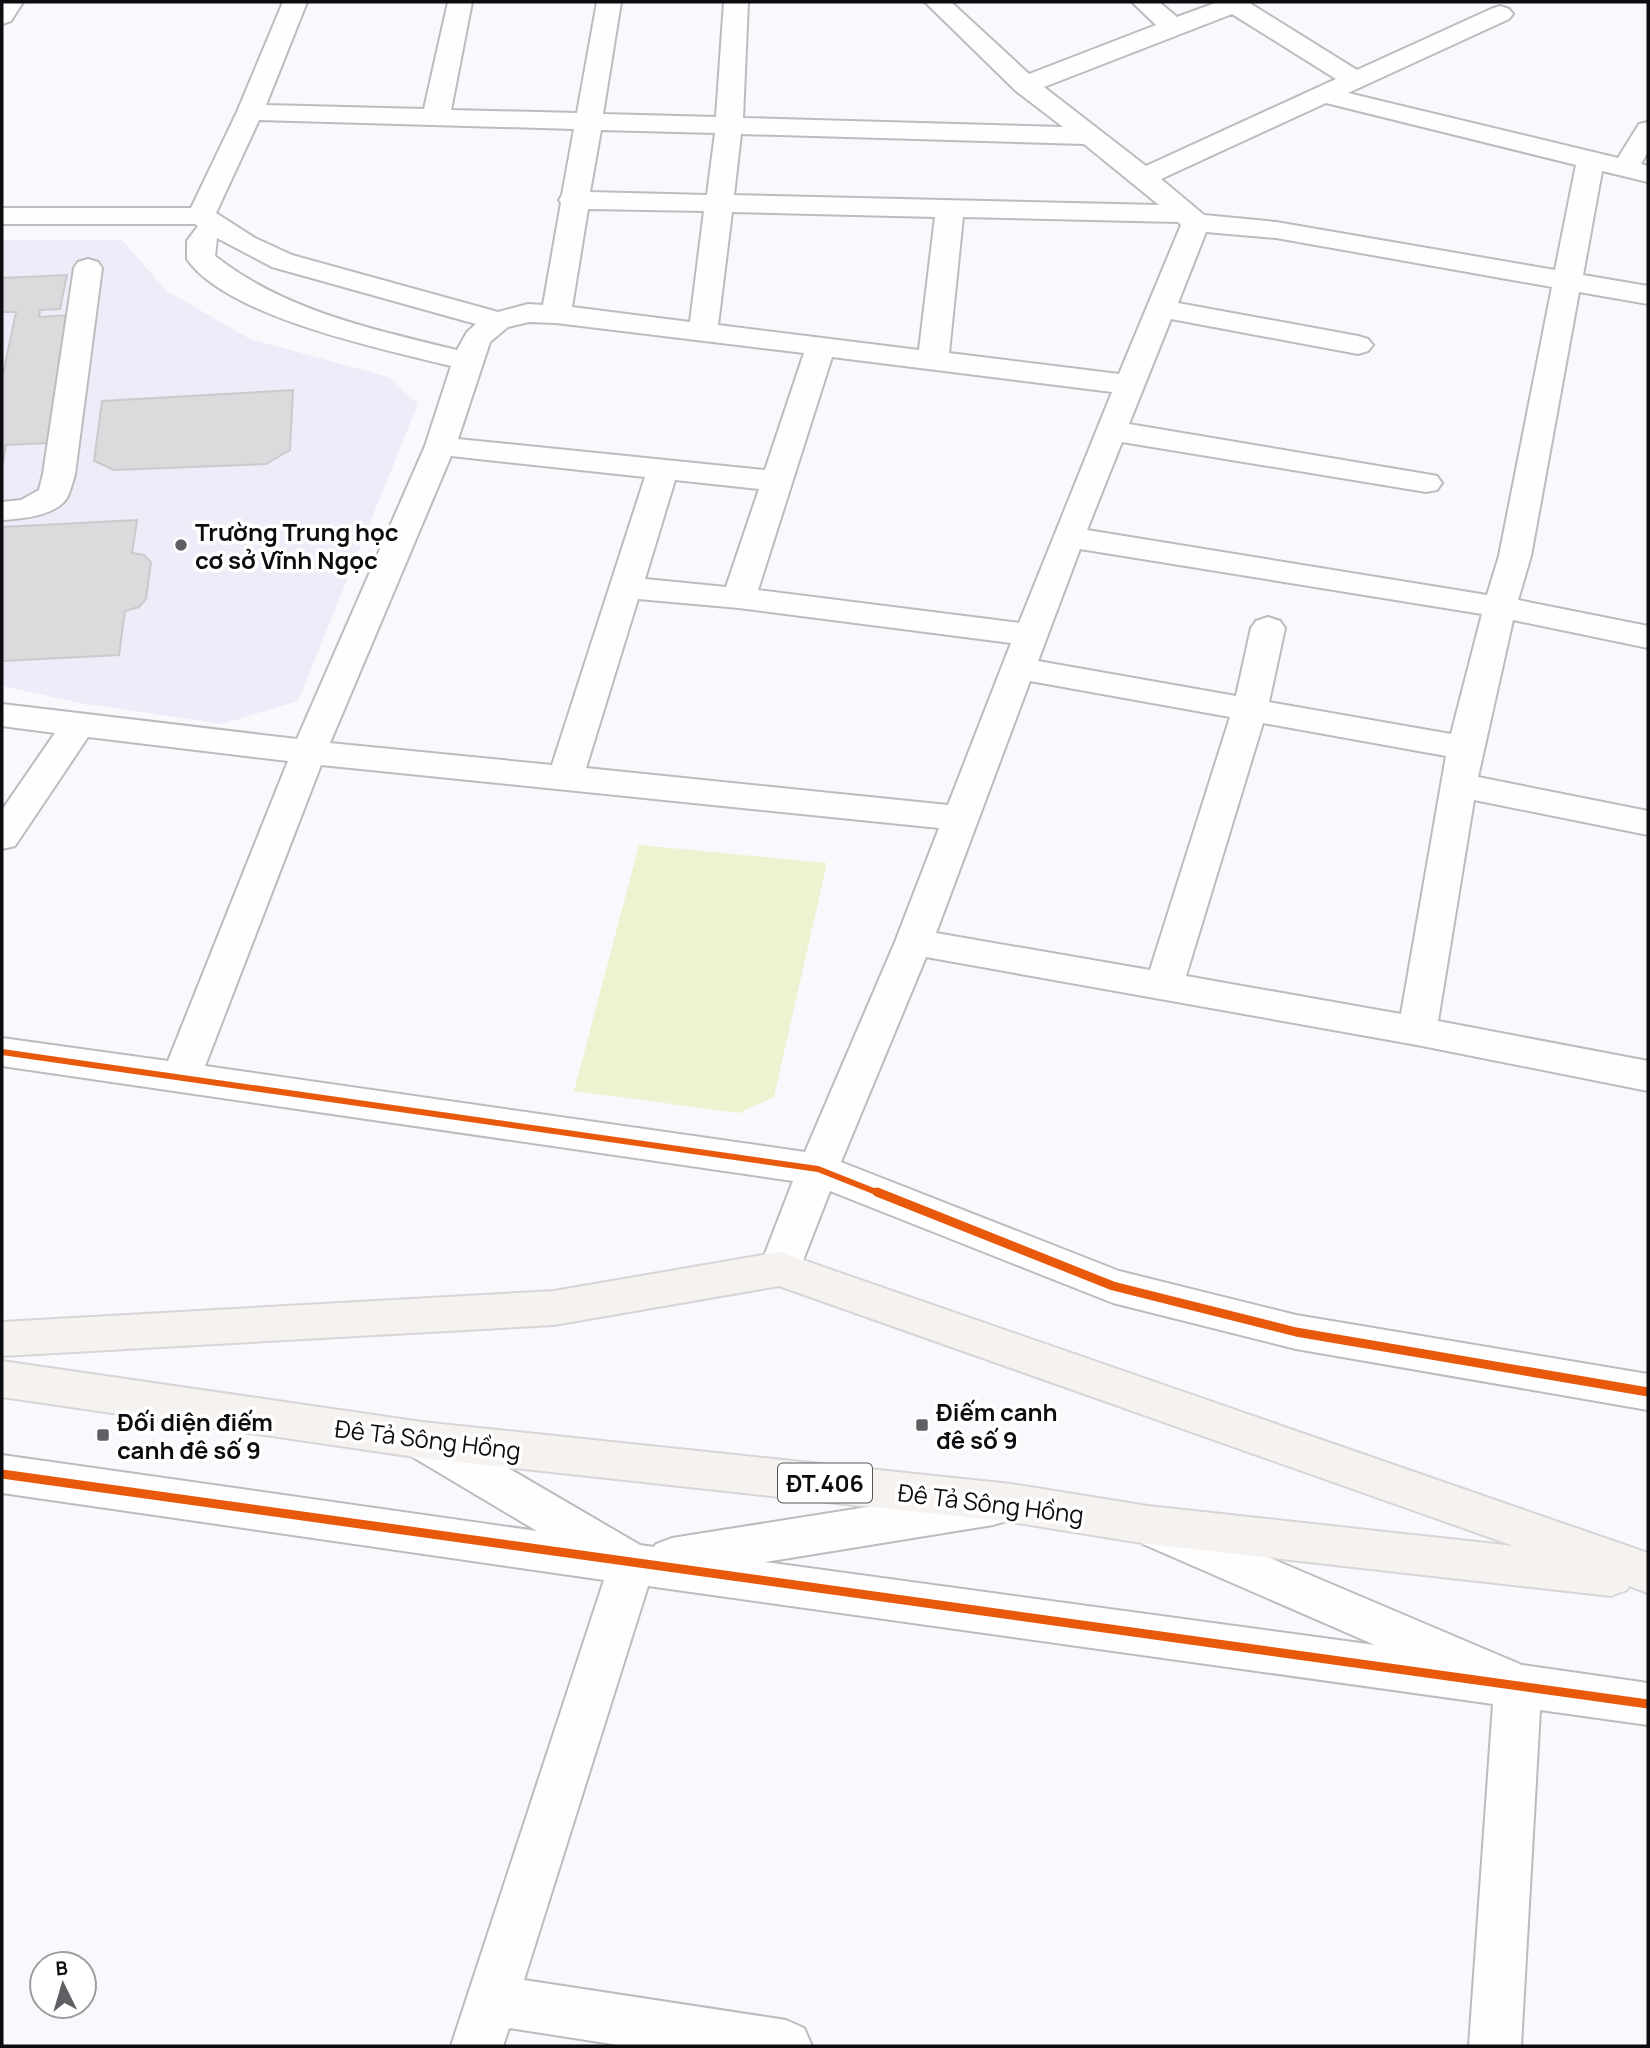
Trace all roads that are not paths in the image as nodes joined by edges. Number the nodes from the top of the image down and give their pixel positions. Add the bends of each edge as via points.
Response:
1 (11, 2) edge
2 (295, 2) edge
3 (460, 2) edge
4 (609, 2) edge
5 (736, 2) edge
6 (937, 2) edge
7 (1144, 2) edge
8 (1236, 3) edge
9 (1500, 14) dead end
10 (2, 16) edge
11 (1172, 26) junction
12 (1355, 80) junction
13 (1025, 85) junction
14 (1323, 95) junction
15 (250, 112) junction
16 (436, 117) junction
17 (588, 122) junction
18 (729, 126) junction
19 (1648, 130) edge
20 (1087, 136) junction
21 (1590, 160) junction
22 (1637, 171) edge
23 (1143, 177) junction
24 (573, 200) junction
25 (720, 203) junction
26 (950, 209) junction
27 (2, 216) edge
28 (1191, 218) junction
29 (207, 220) junction
30 (88, 268) dead end
31 (1568, 281) junction
32 (1648, 295) edge
33 (1162, 309) junction
34 (556, 314) junction
35 (498, 321) junction
36 (703, 332) junction
37 (1358, 345) dead end
38 (821, 346) junction
39 (933, 360) junction
40 (467, 361) junction
41 (1132, 385) junction
42 (1113, 431) junction
43 (440, 446) junction
44 (663, 469) junction
45 (777, 481) junction
46 (1426, 484) dead end
47 (2, 511) edge
48 (1068, 537) junction
49 (626, 588) junction
50 (739, 598) junction
51 (1500, 607) junction
52 (1268, 628) dead end
53 (1032, 635) junction
54 (1648, 637) edge
55 (1018, 667) junction
56 (1250, 709) junction
57 (2, 715) edge
58 (80, 723) junction
59 (1465, 748) junction
60 (309, 752) junction
61 (566, 777) junction
62 (1459, 785) junction
63 (959, 818) junction
64 (1648, 823) edge
65 (2, 837) edge
66 (914, 942) junction
67 (1163, 988) junction
68 (1417, 1031) junction
69 (2, 1052) edge
70 (1648, 1076) edge
71 (180, 1079) junction
72 (818, 1169) junction
73 (780, 1269) junction
74 (2, 1339) edge
75 (2, 1379) edge
76 (1648, 1392) edge
77 (422, 1440) junction
78 (2, 1474) edge
79 (1010, 1503) junction
80 (1148, 1525) junction
81 (632, 1564) junction
82 (1648, 1573) edge
83 (1648, 1580) edge
84 (1518, 1686) junction
85 (1648, 1704) edge
86 (484, 2023) edge
87 (786, 2046) edge
88 (1495, 2046) edge

1 - 10 street
2 - 15 street
3 - 16 street
4 - 17 street
5 - 18 street
6 - 13 street
7 - 11 street
8 - 11 street
8 - 12 street
9 - 12 street
11 - 13 street
12 - 14 street
13 - 20 street
14 - 21 street
14 - 23 street
15 - 16 street
15 - 29 street
16 - 17 street
17 - 18 street
17 - 24 street
18 - 20 street
18 - 25 street
19 - 22 street
20 - 23 street
21 - 22 street
21 - 31 street
23 - 28 street
24 - 25 street
24 - 34 street
25 - 26 street
25 - 36 street
26 - 28 street
26 - 39 street
27 - 29 street
28 - 31 street
28 - 33 street
29 - 35 street via 282,261
29 - 40 street via 201,259 230,282 270,303 342,328
30 - 47 street via 60,474 53,495 28,509
31 - 32 street
31 - 51 street via 1515,556
33 - 37 street
33 - 41 street
34 - 35 street via 528,313
34 - 36 street
35 - 40 street via 477,338
36 - 38 street
38 - 39 street
38 - 45 street
39 - 41 street
40 - 43 street
41 - 42 street
42 - 46 street
42 - 48 street
43 - 44 street
43 - 60 street
44 - 45 street
44 - 49 street
45 - 50 street
48 - 51 street
48 - 53 street
49 - 50 street
49 - 61 street
50 - 53 street
51 - 54 street
51 - 59 street
52 - 56 street
53 - 55 street
55 - 56 street
55 - 63 street
56 - 59 street
56 - 67 street
57 - 58 street
58 - 60 street
58 - 65 street
59 - 62 street
60 - 61 street
60 - 71 street
61 - 63 street
62 - 64 street
62 - 68 street
63 - 66 street
66 - 67 street
66 - 72 street
67 - 68 street
68 - 70 street
69 - 71 street
71 - 72 street
72 - 73 street
72 - 76 street via 1113,1286 1296,1332
73 - 74 main road via 554,1308
73 - 82 main road
75 - 77 main road, Đê Tả Sông Hồng / ĐT.406
77 - 79 main road, Đê Tả Sông Hồng / ĐT.406
77 - 81 street
78 - 81 street
79 - 80 main road, Đê Tả Sông Hồng / ĐT.406
79 - 81 street
80 - 83 main road, Đê Tả Sông Hồng / ĐT.406
80 - 84 street
81 - 84 street
81 - 86 street
84 - 85 street
84 - 88 street
86 - 87 street

